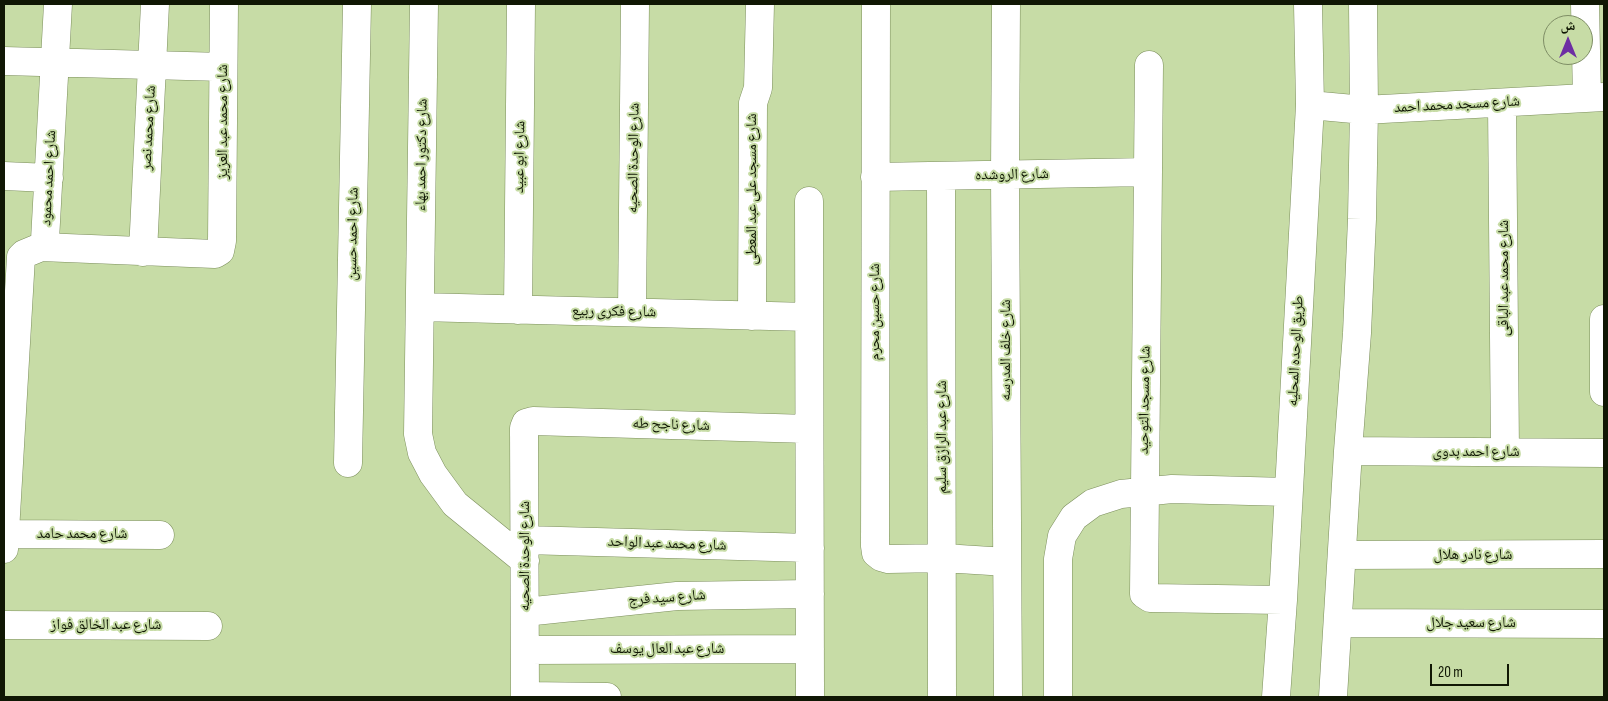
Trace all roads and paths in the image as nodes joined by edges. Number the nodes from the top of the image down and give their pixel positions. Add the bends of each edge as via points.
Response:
1 (58, 4) edge
2 (155, 4) edge
3 (224, 4) edge
4 (358, 4) edge
5 (424, 4) edge
6 (522, 4) edge
7 (635, 4) edge
8 (760, 4) edge
9 (876, 4) edge
10 (1006, 4) edge
11 (1308, 4) edge
12 (1363, 4) edge
13 (1585, 4) edge
14 (4, 61) edge
15 (55, 62) junction
16 (153, 65) junction
17 (1149, 65) dead end
18 (223, 67) junction
19 (1595, 98) edge
20 (1502, 103) junction
21 (1310, 105) junction
22 (1364, 110) junction
23 (1148, 172) junction
24 (4, 176) edge
25 (941, 176) junction
26 (1005, 176) junction
27 (876, 177) junction
28 (49, 178) junction
29 (809, 201) dead end
30 (41, 247) junction
31 (143, 252) junction
32 (420, 307) junction
33 (518, 310) junction
34 (632, 312) junction
35 (752, 316) junction
36 (809, 317) junction
37 (1604, 319) edge
38 (1604, 392) edge
39 (533, 421) joint
40 (809, 429) junction
41 (1348, 451) junction
42 (1506, 452) junction
43 (1604, 453) edge
44 (348, 463) dead end
45 (1144, 491) junction
46 (1288, 492) junction
47 (160, 534) dead end
48 (4, 541) edge
49 (810, 548) junction
50 (525, 550) junction
51 (1604, 554) edge
52 (1342, 555) junction
53 (942, 558) junction
54 (1006, 562) junction
55 (810, 594) junction
56 (1283, 600) junction
57 (525, 612) junction
58 (1338, 623) junction
59 (1604, 624) edge
60 (4, 625) edge
61 (208, 626) dead end
62 (810, 649) junction
63 (525, 650) junction
64 (526, 697) edge
65 (607, 697) edge
66 (810, 697) edge
67 (942, 697) edge
68 (1008, 697) edge
69 (1058, 697) edge
70 (1276, 697) edge
71 (1333, 697) edge

1 - 15 street, شارع احمد محمود
2 - 16 street, شارع محمد نصر
3 - 18 street, شارع محمد عبد العزيز
4 - 44 street, شارع احمد حسين
5 - 32 street, شارع دكتور احمد بهاء
6 - 33 street, شارع ابو عبيد
7 - 34 street, شارع الوحدة الصحيه
8 - 35 street, شارع مسجد على عبد المعطى via 758,88 753,103
9 - 27 street, شارع حسين محرم
10 - 26 street, شارع خلف المدرسه
11 - 21 street, طريق الوحده المحليه
12 - 22 street
13 - 19 street
14 - 15 street
15 - 16 street
15 - 28 street, شارع احمد محمود
16 - 18 street
16 - 31 street, شارع محمد نصر
17 - 23 street, شارع مسجد التوحيد
18 - 31 street, شارع محمد عبد العزيز via 220,251 215,254
19 - 20 street, شارع مسجد محمد احمد
20 - 22 street, شارع مسجد محمد احمد
20 - 42 street, شارع محمد عبد الباقى
21 - 22 street, شارع مسجد محمد احمد
21 - 46 street, طريق الوحده المحليه
22 - 41 street via 1357,333
23 - 26 street, شارع الروشده
23 - 45 street, شارع مسجد التوحيد
24 - 28 street
25 - 26 street, شارع الروشده
25 - 27 street, شارع الروشده
25 - 53 street, شارع عبد الرازق سليم
26 - 54 street, شارع خلف المدرسه
27 - 53 street, شارع حسين محرم via 876,553 888,558
28 - 30 street, شارع احمد محمود via 45,240
29 - 36 street
30 - 31 street
30 - 48 street, شارع احمد محمود via 21,257
32 - 33 street, شارع فكرى ربيع
32 - 50 street, شارع دكتور احمد بهاء via 418,434 422,453 455,504
33 - 34 street, شارع فكرى ربيع
34 - 35 street, شارع فكرى ربيع
35 - 36 street, شارع فكرى ربيع
36 - 40 street
37 - 38 street
39 - 40 street, شارع ناجح طه
39 - 50 street, شارع الوحدة الصحيه via 526,423 524,428
40 - 49 street
41 - 42 street, شارع احمد بدوى
41 - 52 street
42 - 43 street, شارع احمد بدوى
45 - 46 street
45 - 56 street, شارع مسجد التوحيد via 1143,592 1146,597
45 - 69 street via 1093,503 1074,517 1062,536 1058,558
46 - 56 street, طريق الوحده المحليه
47 - 48 street, شارع محمد حامد
49 - 50 street, شارع محمد عبد الواحد
49 - 55 street
50 - 57 street, شارع الوحدة الصحيه
51 - 52 street, شارع نادر هلال
52 - 58 street
53 - 54 street
53 - 67 street, شارع عبد الرازق سليم
54 - 68 street, شارع خلف المدرسه
55 - 57 street, شارع سيد فرج via 677,596
55 - 62 street
56 - 70 street, طريق الوحده المحليه
57 - 63 street, شارع الوحدة الصحيه
58 - 59 street, شارع سعيد جلال
58 - 71 street
60 - 61 street, شارع عبد الخالق فواز
62 - 63 street, شارع عبد العال يوسف
62 - 66 street
63 - 64 street, شارع الوحدة الصحيه
64 - 65 street

